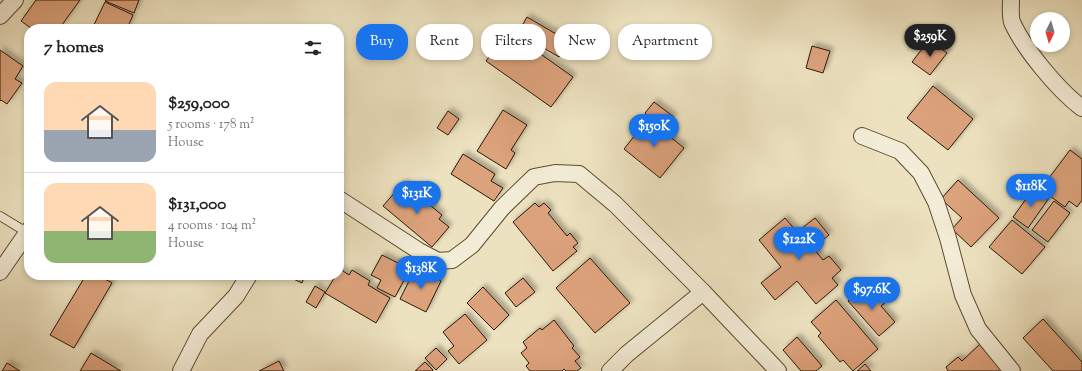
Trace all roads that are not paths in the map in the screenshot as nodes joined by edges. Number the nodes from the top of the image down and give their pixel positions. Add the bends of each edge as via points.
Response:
1 (15, 0) edge
2 (1011, 0) edge
3 (0, 16) edge
4 (1082, 108) edge
5 (862, 136) dead end
6 (344, 202) edge
7 (0, 216) edge
8 (24, 230) edge
9 (24, 238) edge
10 (0, 272) edge
11 (246, 280) edge
12 (703, 292) junction
13 (182, 371) edge
14 (610, 371) edge
15 (778, 371) edge
16 (1012, 371) edge

1 - 3 street
2 - 4 street via 1011,20 1031,54 1070,99
5 - 16 street via 900,152 921,173 936,202 963,295 978,329
6 - 12 street via 419,251 438,261 452,260 472,245 502,208 534,177 555,173 579,174 615,204
7 - 8 lane
9 - 10 street
11 - 13 street via 236,296 200,334
12 - 14 street
12 - 15 street

